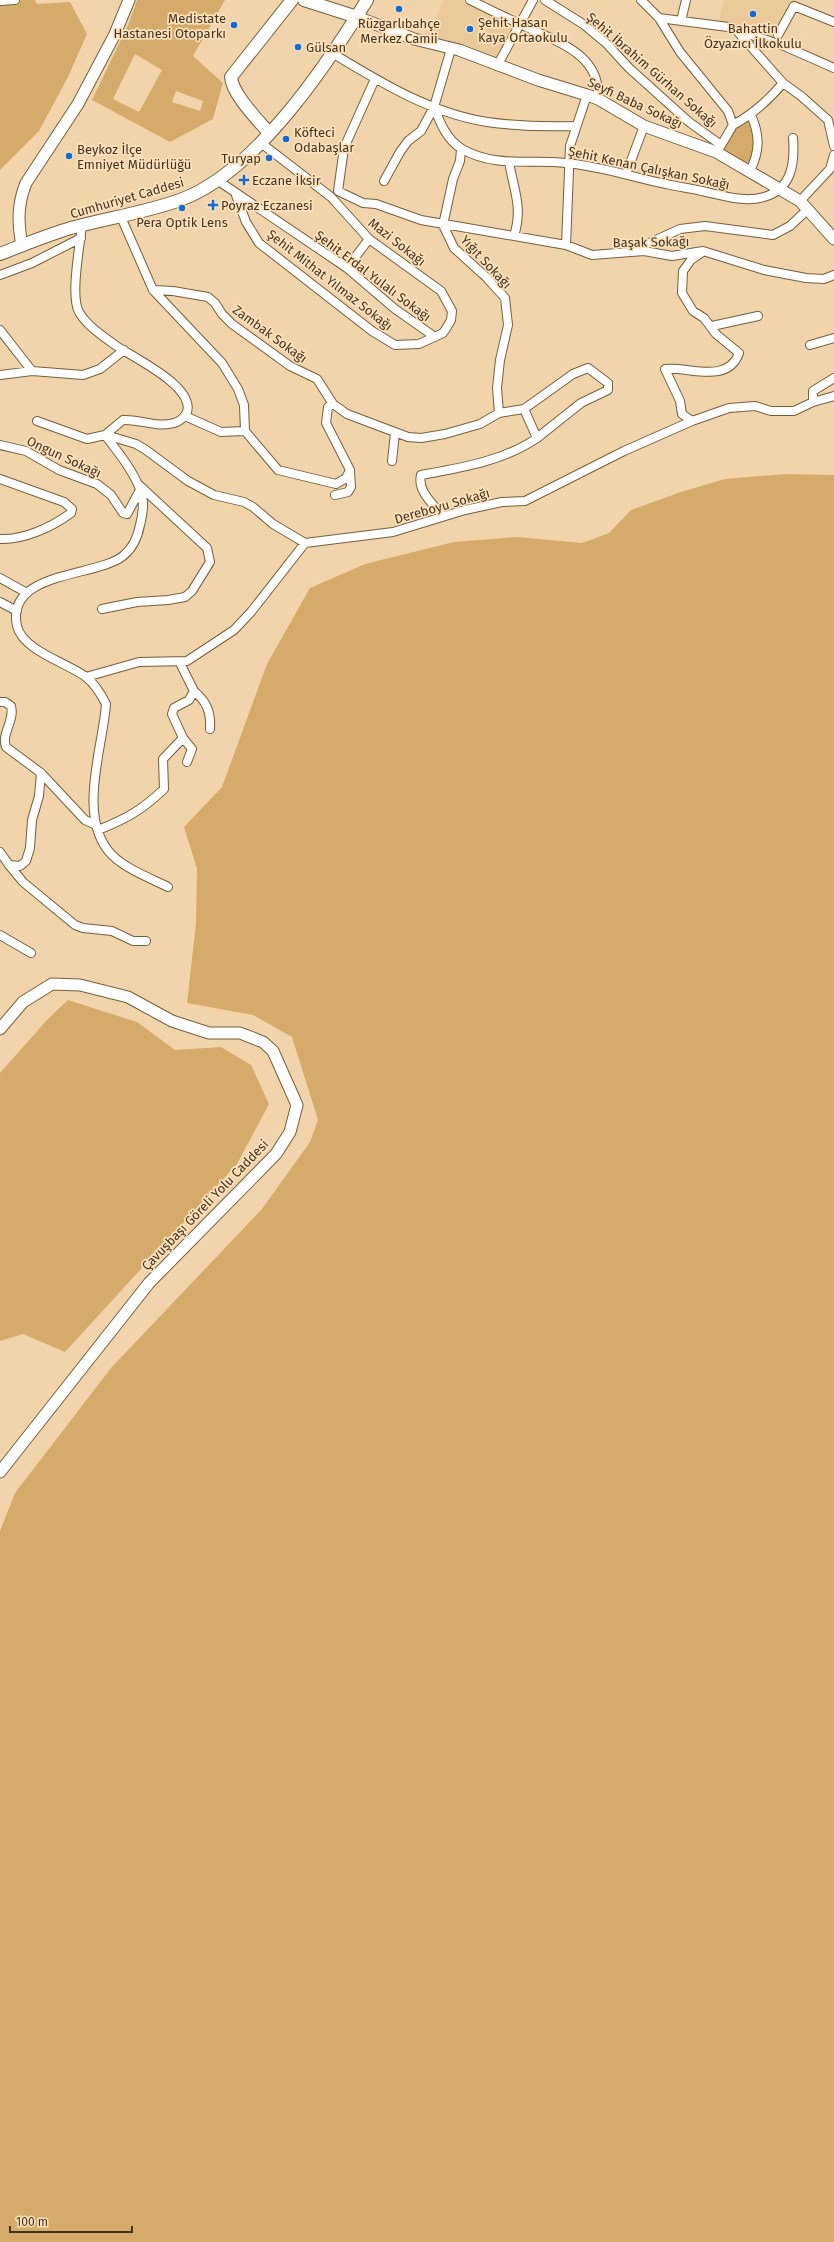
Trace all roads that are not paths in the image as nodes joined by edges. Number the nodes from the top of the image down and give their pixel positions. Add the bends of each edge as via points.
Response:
1 (14, 0) edge
2 (129, 0) edge
3 (292, 0) edge
4 (304, 0) edge
5 (367, 0) edge
6 (470, 0) edge
7 (533, 0) edge
8 (545, 0) edge
9 (641, 0) edge
10 (686, 0) edge
11 (0, 1) edge
12 (357, 17) junction
13 (659, 18) junction
14 (681, 21) junction
15 (834, 22) edge
16 (519, 24) junction
17 (738, 32) junction
18 (778, 35) dead end
19 (451, 49) junction
20 (332, 53) junction
21 (497, 66) junction
22 (834, 68) edge
23 (376, 79) junction
24 (783, 83) junction
25 (587, 95) junction
26 (598, 99) junction
27 (434, 107) junction
28 (751, 115) junction
29 (733, 125) junction
30 (575, 126) junction
31 (644, 126) junction
32 (270, 133) junction
33 (793, 138) dead end
34 (261, 143) junction
35 (834, 146) edge
36 (461, 149) junction
37 (719, 149) junction
38 (834, 160) edge
39 (509, 162) junction
40 (568, 163) junction
41 (750, 171) junction
42 (626, 174) junction
43 (217, 180) junction
44 (384, 181) dead end
45 (779, 189) junction
46 (338, 191) junction
47 (236, 195) junction
48 (331, 197) junction
49 (800, 201) junction
50 (807, 210) junction
51 (121, 217) junction
52 (82, 225) junction
53 (443, 225) junction
54 (514, 236) junction
55 (81, 238) junction
56 (369, 239) junction
57 (834, 239) edge
58 (566, 245) junction
59 (22, 246) junction
60 (703, 252) junction
61 (0, 254) edge
62 (622, 254) junction
63 (346, 268) junction
64 (834, 274) edge
65 (0, 275) edge
66 (153, 290) junction
67 (758, 316) dead end
68 (712, 326) junction
69 (0, 330) edge
70 (435, 337) junction
71 (834, 338) edge
72 (810, 345) dead end
73 (124, 350) junction
74 (32, 371) junction
75 (0, 375) edge
76 (834, 378) edge
77 (834, 396) edge
78 (813, 402) junction
79 (333, 404) junction
80 (524, 409) junction
81 (499, 413) junction
82 (185, 416) junction
83 (692, 420) junction
84 (37, 421) dead end
85 (245, 431) junction
86 (395, 433) junction
87 (106, 435) junction
88 (537, 438) junction
89 (0, 446) edge
90 (392, 461) dead end
91 (350, 470) junction
92 (0, 479) edge
93 (138, 486) junction
94 (335, 495) dead end
95 (443, 516) junction
96 (0, 540) edge
97 (305, 543) junction
98 (0, 578) edge
99 (27, 593) junction
100 (0, 602) edge
101 (102, 609) dead end
102 (17, 611) junction
103 (180, 662) junction
104 (86, 677) junction
105 (194, 691) junction
106 (0, 702) edge
107 (210, 729) dead end
108 (183, 738) junction
109 (187, 762) dead end
110 (41, 773) junction
111 (97, 827) junction
112 (0, 852) edge
113 (9, 865) junction
114 (168, 887) dead end
115 (0, 935) edge
116 (146, 941) dead end
117 (31, 954) dead end
118 (0, 1029) edge
119 (0, 1472) edge

1 - 11 street
2 - 59 main road via 115,34 78,104 26,183 18,216
3 - 32 main road via 231,77 242,100
4 - 12 main road
5 - 12 main road, Cumhuriyet Caddesi
6 - 16 street
7 - 16 street
8 - 37 street, Şehit İbrahim Gürhan Sokağı via 595,34
9 - 13 street
10 - 14 street
12 - 19 main road, Seyfi Baba Sokağı via 414,39
12 - 20 main road, Cumhuriyet Caddesi
13 - 14 street
13 - 29 street via 680,52 728,111
14 - 17 street via 728,28
15 - 18 street via 794,6
16 - 21 street
16 - 26 street via 563,44 582,57 597,77
17 - 22 street via 784,46
17 - 24 street
19 - 21 main road, Seyfi Baba Sokağı
19 - 27 street
20 - 23 street
20 - 32 main road, Cumhuriyet Caddesi via 285,117
21 - 25 main road, Seyfi Baba Sokağı
23 - 27 street
23 - 46 street via 344,148
24 - 28 street via 770,100
24 - 35 street via 828,120
25 - 26 main road, Seyfi Baba Sokağı
25 - 30 street
26 - 31 main road, Seyfi Baba Sokağı
27 - 30 street via 486,122 535,127
27 - 36 street, Şehit Kenan Çalışkan Sokağı via 443,130
27 - 44 street via 421,131 408,141 400,152
28 - 29 street
28 - 41 street via 758,131 759,142
29 - 37 street
30 - 40 street
31 - 37 main road, Seyfi Baba Sokağı
31 - 42 street
32 - 34 main road, Cumhuriyet Caddesi
33 - 45 street, Şehit Kenan Çalışkan Sokağı via 795,156 790,178
34 - 43 main road, Cumhuriyet Caddesi
34 - 48 street, Mazi Sokağı
36 - 39 street, Şehit Kenan Çalışkan Sokağı via 488,160
36 - 53 street
37 - 41 main road, Seyfi Baba Sokağı
38 - 49 street via 830,169
39 - 40 street, Şehit Kenan Çalışkan Sokağı
39 - 54 street via 518,201 519,219
40 - 42 street, Şehit Kenan Çalışkan Sokağı
40 - 58 street
41 - 45 main road, Seyfi Baba Sokağı
42 - 45 street, Şehit Kenan Çalışkan Sokağı via 734,198 764,197
43 - 47 street, Şehit Erdal Yulalı Sokağı
43 - 51 main road, Cumhuriyet Caddesi via 180,200
45 - 49 main road, Seyfi Baba Sokağı
46 - 48 street
46 - 53 street, Başak Sokağı via 363,203 376,204
47 - 63 street, Şehit Erdal Yulalı Sokağı
47 - 70 street, Şehit Mithat Yılmaz Sokağı via 246,222 259,243 372,331 396,345 419,344
48 - 56 street, Mazi Sokağı
49 - 50 main road, Seyfi Baba Sokağı
50 - 57 main road, Seyfi Baba Sokağı
50 - 62 street via 790,226 772,235 705,226 680,229
51 - 52 main road, Cumhuriyet Caddesi
51 - 66 street
52 - 55 street
52 - 59 main road, Cumhuriyet Caddesi
53 - 54 street, Başak Sokağı
53 - 81 street, Yığıt Sokağı via 454,248 486,277 504,298 508,325 497,388
54 - 58 street, Başak Sokağı
55 - 65 street via 32,263
55 - 73 street via 75,297 79,312 90,326
56 - 63 street
56 - 70 street, Mazi Sokağı via 441,292 452,311 451,320 443,333
58 - 62 street, Başak Sokağı via 592,255
59 - 61 main road, Cumhuriyet Caddesi
60 - 62 street, Başak Sokağı via 672,256 644,252
60 - 64 street, Başak Sokağı via 764,270 806,278 824,279
60 - 68 street via 691,260 683,271 682,293 693,311
63 - 70 street, Şehit Erdal Yulalı Sokağı via 395,309
66 - 79 street, Zambak Sokağı via 208,297 232,324 290,366 317,379
66 - 85 street via 222,363 238,389 244,406
67 - 68 street
68 - 83 street via 716,334 739,353 736,359 721,370 702,373 665,369 680,401 682,414
69 - 74 street
71 - 72 street
73 - 74 street via 100,369 83,375
73 - 82 street via 172,382 188,408
74 - 75 street
76 - 78 street via 814,390
77 - 78 street, Dereboyu Sokağı
78 - 83 street, Dereboyu Sokağı via 794,411 771,411 755,406 729,408
79 - 86 street, Zambak Sokağı via 346,414
79 - 91 street via 328,407 326,423
80 - 81 street
80 - 88 street
80 - 88 street via 573,374 588,368 608,383 608,390 581,403
81 - 86 street, Zambak Sokağı via 480,424 445,434 421,438
82 - 85 street via 221,432
82 - 87 street via 174,423 159,424 122,420
83 - 95 street, Dereboyu Sokağı via 525,501 502,502
84 - 87 street via 87,439
85 - 91 street via 278,470 336,484 346,478
86 - 90 street
87 - 93 street
87 - 97 street via 136,444 188,481 214,495 244,502 273,524
88 - 95 street via 528,445 475,465 421,475 421,490
89 - 93 street, Ongun Sokağı via 26,451 59,470 97,484 111,495 126,514
91 - 94 street via 351,487 348,492
92 - 96 street via 64,502 72,509 63,519 21,538
93 - 99 street via 144,508 139,530 127,553 103,564 66,574
93 - 101 street via 207,548 210,562 192,591 185,597 133,602
95 - 97 street, Dereboyu Sokağı via 400,531
97 - 103 street via 234,630 188,661
98 - 99 street
99 - 102 street via 20,601
100 - 102 street
102 - 104 street via 17,626 26,640
103 - 104 street via 138,662
103 - 105 street
104 - 111 street via 101,693 106,704 94,788
105 - 107 street via 208,708 211,717
105 - 108 street via 189,700 173,710 172,714
106 - 110 street via 11,706 13,713 4,740 6,747
108 - 109 street via 192,749
108 - 111 street via 162,759 164,789 127,818
110 - 111 street via 85,820
110 - 113 street via 26,861 20,866
111 - 114 street via 112,855
112 - 113 street
113 - 116 street via 22,882 75,925 112,931 133,941
115 - 117 street
118 - 119 main road, Çavuşbaşı Göreli Yolu Caddesi via 23,1002 52,984 80,985 128,997 172,1021 209,1034 240,1033 263,1042 273,1050 297,1105 290,1132 276,1154 149,1283

